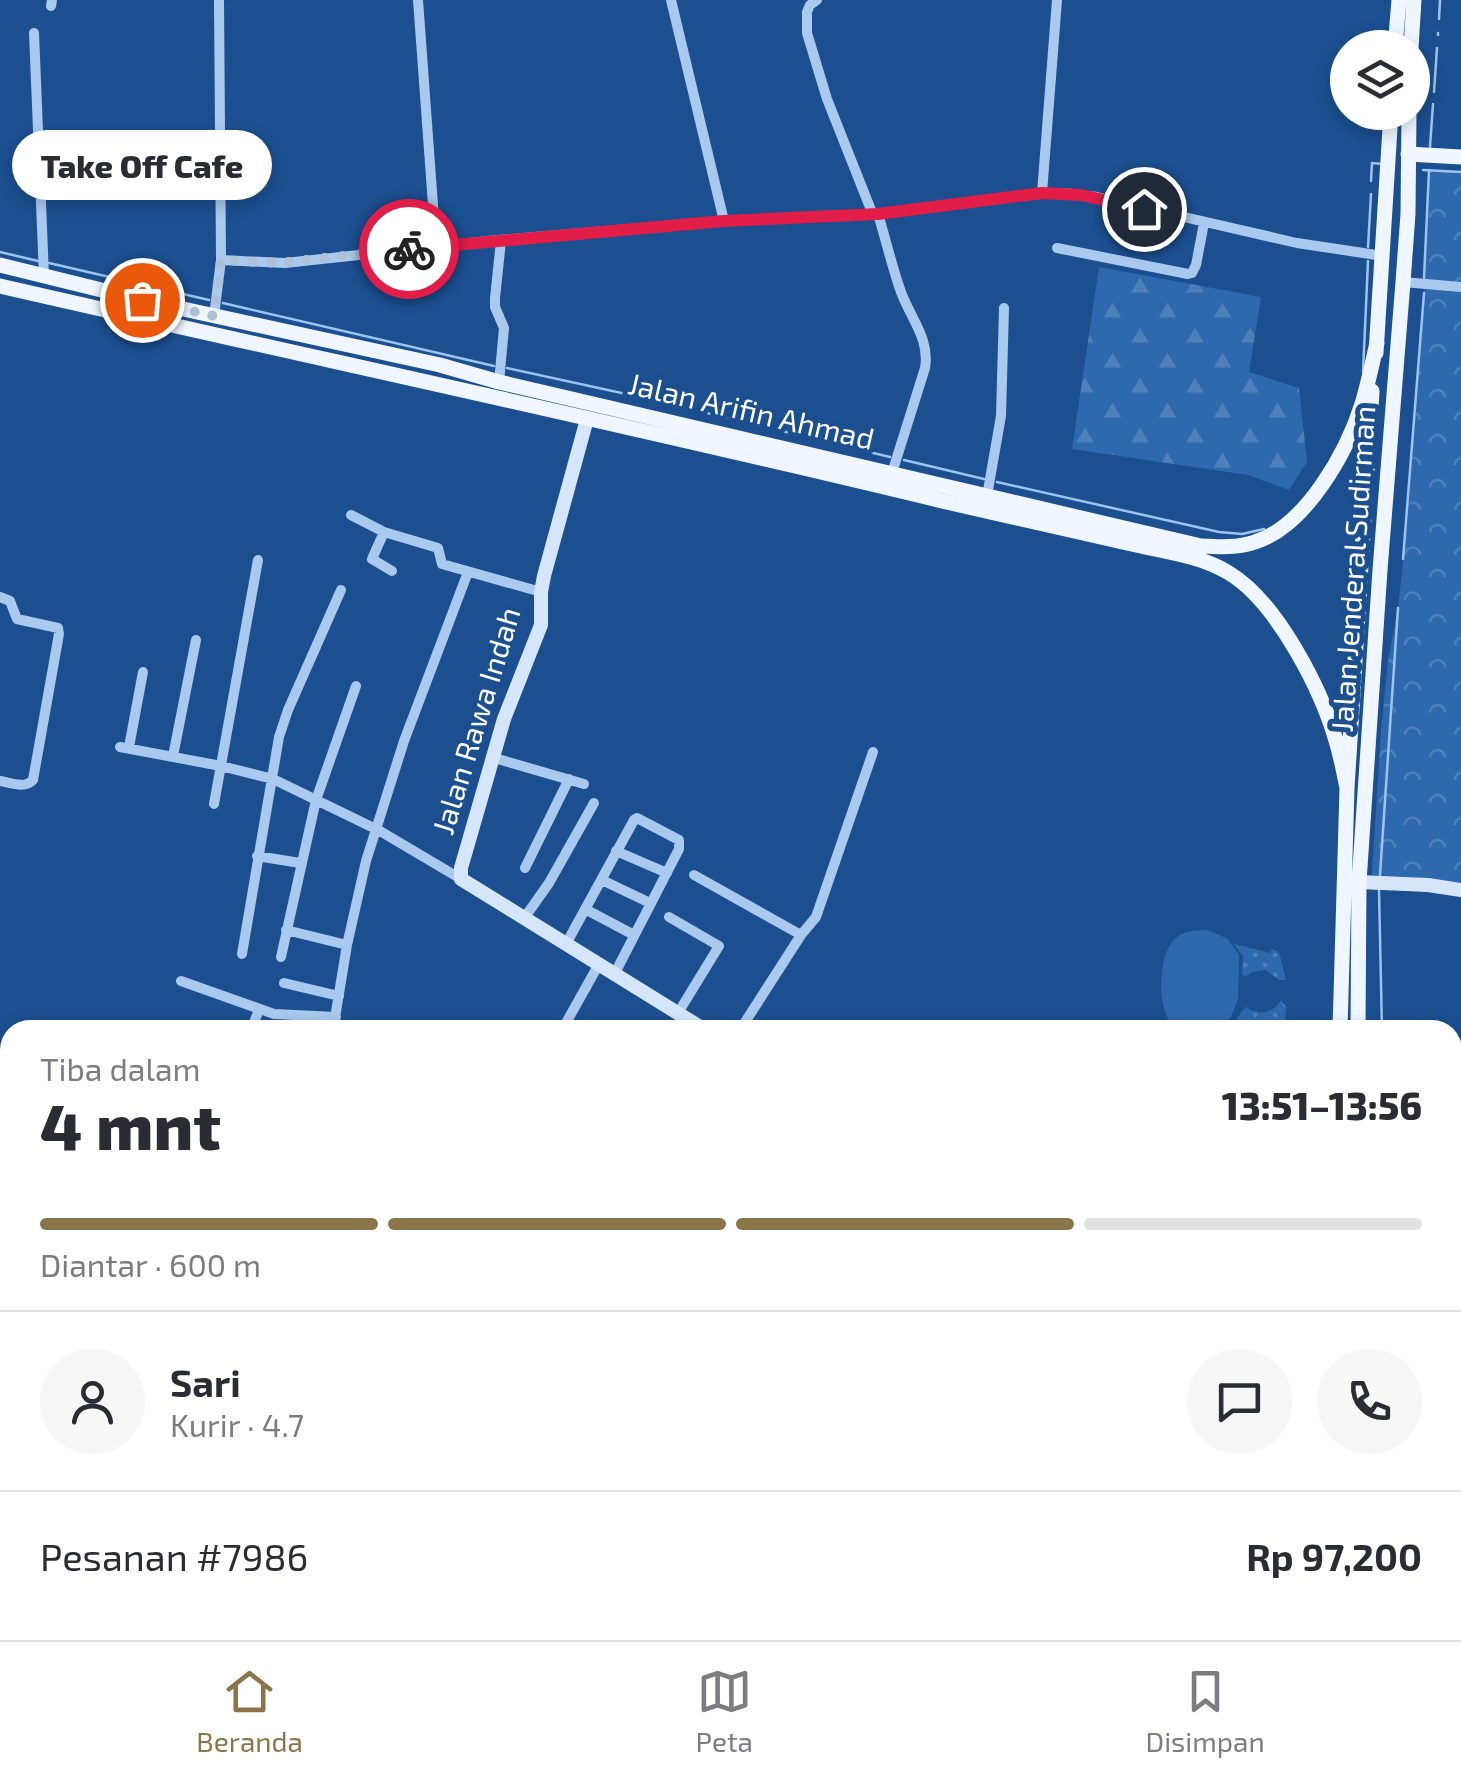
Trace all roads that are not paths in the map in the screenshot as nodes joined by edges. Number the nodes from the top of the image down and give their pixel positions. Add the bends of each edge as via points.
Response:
1 (219, 0) edge
2 (418, 0) edge
3 (671, 0) edge
4 (817, 0) edge
5 (1058, 0) edge
6 (1399, 0) edge
7 (1414, 0) edge
8 (1396, 30) edge
9 (1412, 30) edge
10 (34, 32) dead end
11 (1390, 130) edge
12 (1409, 130) edge
13 (1408, 154) junction
14 (1461, 157) edge
15 (1042, 193) junction
16 (876, 215) junction
17 (724, 221) junction
18 (1204, 223) junction
19 (501, 241) junction
20 (436, 246) junction
21 (1056, 248) dead end
22 (1382, 256) junction
23 (221, 260) junction
24 (0, 265) edge
25 (44, 276) junction
26 (1403, 282) junction
27 (0, 286) edge
28 (1461, 287) edge
29 (142, 300) junction
30 (1004, 308) dead end
31 (214, 316) junction
32 (134, 317) junction
33 (1376, 344) junction
34 (499, 382) junction
35 (586, 422) junction
36 (765, 450) junction
37 (892, 473) junction
38 (987, 496) junction
39 (351, 515) dead end
40 (384, 532) junction
41 (258, 560) dead end
42 (1361, 568) junction
43 (1380, 570) junction
44 (392, 571) dead end
45 (468, 572) junction
46 (341, 590) dead end
47 (541, 592) junction
48 (1359, 596) junction
49 (0, 597) edge
50 (1378, 598) junction
51 (196, 640) dead end
52 (143, 672) dead end
53 (356, 686) dead end
54 (873, 752) dead end
55 (173, 756) junction
56 (492, 758) junction
57 (221, 766) junction
58 (273, 779) junction
59 (569, 779) junction
60 (0, 781) edge
61 (584, 784) dead end
62 (1347, 788) junction
63 (316, 800) junction
64 (594, 803) dead end
65 (214, 804) dead end
66 (376, 829) junction
67 (616, 850) junction
68 (257, 856) junction
69 (300, 864) junction
70 (525, 868) dead end
71 (667, 873) junction
72 (694, 876) dead end
73 (461, 879) junction
74 (602, 880) junction
75 (1359, 882) junction
76 (1461, 890) edge
77 (650, 903) junction
78 (586, 909) junction
79 (525, 917) junction
80 (669, 917) dead end
81 (286, 930) junction
82 (634, 934) junction
83 (801, 935) junction
84 (566, 944) junction
85 (346, 945) junction
86 (242, 954) dead end
87 (281, 957) dead end
88 (599, 964) junction
89 (614, 974) junction
90 (181, 980) dead end
91 (284, 983) dead end
92 (339, 996) junction
93 (259, 1010) junction
94 (678, 1014) junction
95 (336, 1017) junction
96 (254, 1020) edge
97 (335, 1020) edge
98 (568, 1020) edge
99 (688, 1020) edge
100 (746, 1020) edge
101 (1340, 1020) edge
102 (1358, 1020) edge

1 - 23 street
2 - 20 street
3 - 17 street
4 - 16 street via 808,12 807,34
5 - 15 street
6 - 8 main road
7 - 9 main road
10 - 25 street
11 - 22 main road, Jalan Jenderal Sudirman
12 - 13 main road, Jalan Jenderal Sudirman
13 - 14 main road
13 - 26 main road, Jalan Jenderal Sudirman
15 - 16 street
15 - 18 street via 1097,198
16 - 17 street
16 - 37 street via 927,354
17 - 19 street
18 - 21 street via 1188,274
18 - 22 street
19 - 20 street
19 - 34 street via 495,298 504,328
20 - 23 street via 279,263
22 - 33 main road, Jalan Jenderal Sudirman
23 - 31 street
24 - 25 main road, Jalan Arifin Ahmad
25 - 29 main road, Jalan Arifin Ahmad
26 - 28 street
26 - 43 main road, Jalan Jenderal Sudirman
27 - 32 main road, Jalan Arifin Ahmad
29 - 31 main road, Jalan Arifin Ahmad
29 - 32 main road
30 - 38 street via 1001,416
31 - 34 main road, Jalan Arifin Ahmad
32 - 35 main road, Jalan Arifin Ahmad
33 - 38 main road, Jalan Arifin Ahmad via 1357,418 1331,468 1304,509 1260,540 1201,546
33 - 42 main road, Jalan Jenderal Sudirman
34 - 36 main road, Jalan Arifin Ahmad
35 - 36 main road, Jalan Arifin Ahmad
35 - 47 street, Jalan Rawa Indah
36 - 37 main road, Jalan Arifin Ahmad
36 - 62 main road, Jalan Arifin Ahmad via 1196,559 1229,573 1266,606 1292,643 1337,743
37 - 38 main road, Jalan Arifin Ahmad
39 - 40 street
40 - 44 street via 372,559
40 - 45 street via 438,548 440,563
41 - 57 street
42 - 43 main road
42 - 48 main road, Jalan Jenderal Sudirman
43 - 50 main road, Jalan Jenderal Sudirman
45 - 47 street
45 - 66 street
46 - 58 street via 283,724
47 - 56 street, Jalan Rawa Indah via 542,625
48 - 50 main road
48 - 62 main road, Jalan Jenderal Sudirman
49 - 60 street via 10,601 17,620 58,628 59,634 33,780
50 - 75 main road, Jalan Jenderal Sudirman
51 - 55 street
52 - 55 street via 124,747
53 - 63 street
54 - 83 street via 822,902
55 - 57 street
56 - 59 street
56 - 73 street, Jalan Rawa Indah
57 - 58 street
57 - 65 street
58 - 63 street
58 - 68 street
59 - 61 street
59 - 70 street
62 - 101 main road, Jalan Jenderal Sudirman
63 - 66 street
63 - 69 street
64 - 79 street
66 - 73 street
66 - 85 street
67 - 71 street
67 - 71 street via 637,818 679,840
67 - 74 street
68 - 69 street
68 - 86 street
69 - 81 street
71 - 77 street
72 - 83 street
73 - 79 street, Jalan Rawa Indah
74 - 77 street
74 - 78 street
75 - 76 street
75 - 102 main road, Jalan Jenderal Sudirman
77 - 82 street
78 - 82 street
78 - 84 street
79 - 84 street, Jalan Rawa Indah
80 - 94 street via 718,946
81 - 85 street
81 - 87 street
82 - 89 street
83 - 100 street
84 - 88 street, Jalan Rawa Indah
85 - 92 street
88 - 89 street, Jalan Rawa Indah
88 - 98 street
89 - 94 street, Jalan Rawa Indah
90 - 93 street
91 - 92 street
92 - 95 street
93 - 95 street
93 - 96 street
94 - 99 street, Jalan Rawa Indah
95 - 97 street

